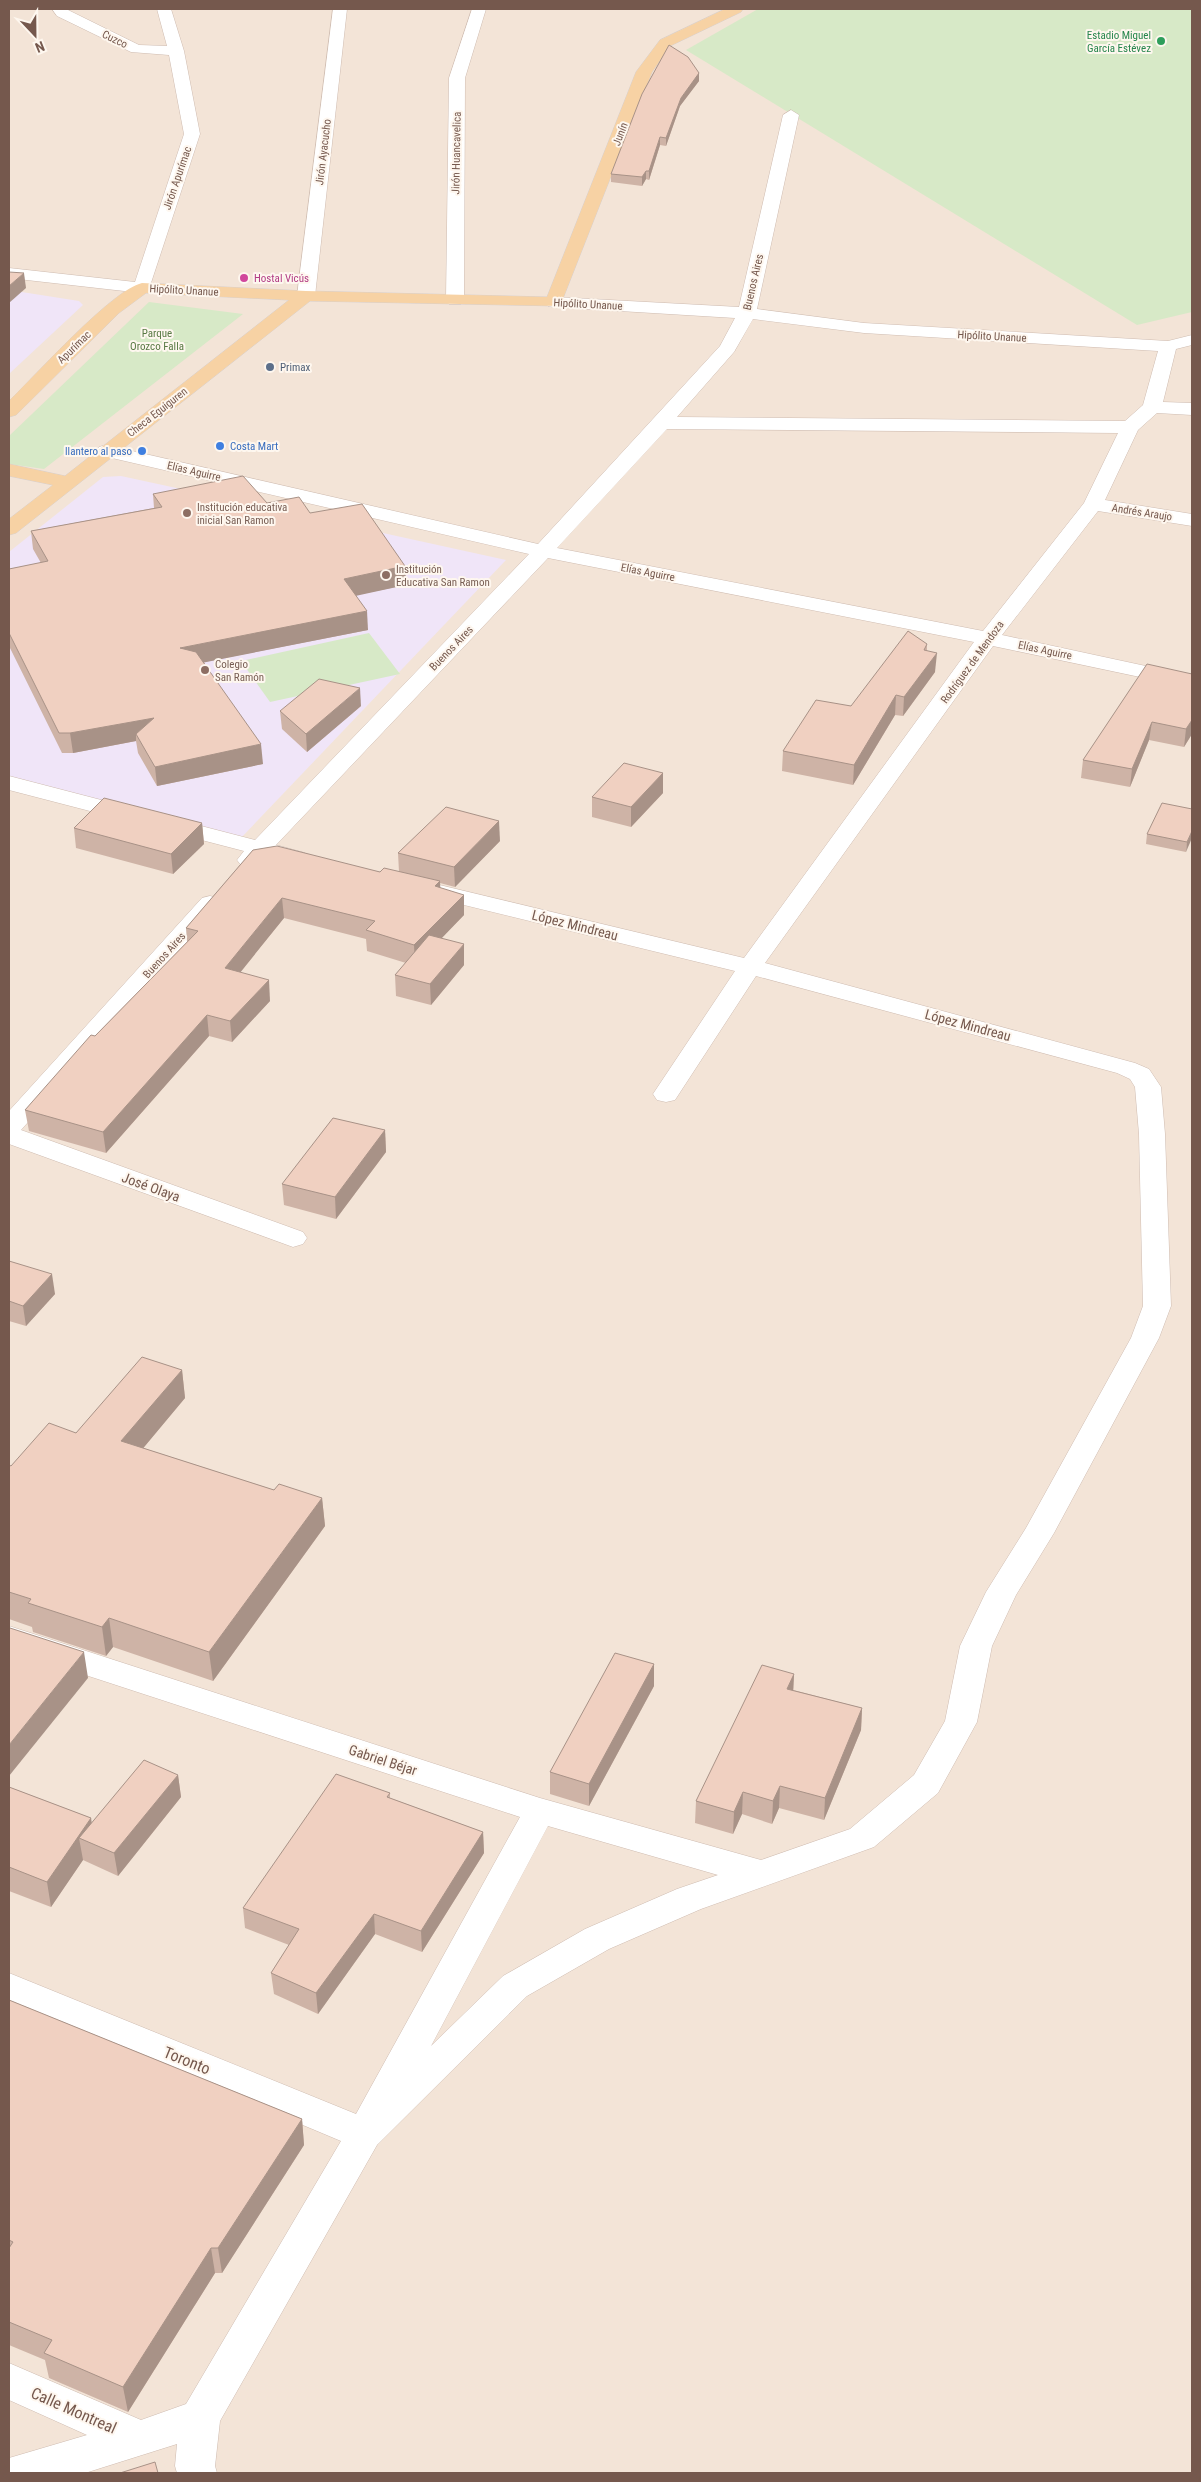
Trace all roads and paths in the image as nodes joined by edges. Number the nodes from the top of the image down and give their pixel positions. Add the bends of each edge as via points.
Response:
1 (59, 9) edge
2 (164, 9) edge
3 (340, 9) edge
4 (479, 9) edge
5 (736, 9) edge
6 (176, 51) junction
7 (791, 115) dead end
8 (9, 272) edge
9 (142, 288) junction
10 (306, 296) junction
11 (455, 300) junction
12 (554, 302) junction
13 (747, 313) junction
14 (1192, 340) edge
15 (1168, 346) junction
16 (1152, 407) junction
17 (1192, 409) edge
18 (9, 411) edge
19 (662, 422) junction
20 (1130, 427) junction
21 (106, 451) junction
22 (9, 470) edge
23 (67, 482) junction
24 (1093, 504) junction
25 (1192, 520) edge
26 (9, 529) edge
27 (543, 551) junction
28 (988, 638) junction
29 (1192, 682) edge
30 (9, 783) edge
31 (259, 849) junction
32 (317, 863) edge
33 (404, 884) edge
34 (750, 967) junction
35 (666, 1094) dead end
36 (9, 1127) edge
37 (9, 1135) edge
38 (293, 1238) dead end
39 (9, 1638) edge
40 (540, 1811) junction
41 (760, 1873) junction
42 (9, 1987) edge
43 (364, 2134) junction
44 (9, 2381) edge
45 (200, 2418) junction
46 (140, 2439) junction
47 (19, 2473) edge
48 (198, 2473) edge

1 - 6 street, Cuzco via 136,49
2 - 6 street, Jirón Apurímac
3 - 10 street, Jirón Ayacucho
4 - 11 street, Jirón Huancavelica via 457,78
5 - 12 main road, Junín via 665,43 644,72
6 - 9 street, Jirón Apurímac via 192,134
7 - 13 street, Buenos Aires
8 - 9 street, Hipólito Unanue
9 - 10 main road, Hipólito Unanue
9 - 18 main road, Apurímac via 113,309
10 - 11 main road, Hipólito Unanue
10 - 21 main road, Checa Eguiguren
11 - 12 main road, Hipólito Unanue
12 - 13 street, Hipólito Unanue
13 - 15 street, Hipólito Unanue via 864,328
13 - 19 street, Buenos Aires via 728,348
14 - 15 street, Hipólito Unanue
15 - 16 street
16 - 17 street
16 - 20 street, Rodríguez de Mendoza
19 - 20 street
19 - 27 street, Buenos Aires
20 - 24 street, Rodríguez de Mendoza
21 - 23 main road, Checa Eguiguren
21 - 27 street, Elías Aguirre
22 - 23 main road
23 - 26 main road, Checa Eguiguren
24 - 25 street, Andrés Araujo
24 - 28 street, Rodríguez de Mendoza
27 - 28 street, Elías Aguirre
27 - 31 street, Buenos Aires
28 - 29 street, Elías Aguirre
28 - 34 street, Rodríguez de Mendoza
30 - 31 street
31 - 32 street
31 - 36 street, Buenos Aires
33 - 34 street, López Mindreau
34 - 35 street, Rodríguez de Mendoza
34 - 41 street, López Mindreau via 1140,1074 1148,1087 1152,1134 1157,1306 1144,1338 1039,1533 1002,1592 976,1646 961,1722 926,1784 862,1838
37 - 38 street, José Olaya
39 - 40 street, Gabriel Béjar
40 - 41 street, Gabriel Béjar
40 - 43 street
41 - 43 street via 597,1939 515,1986
42 - 43 street, Toronto
43 - 45 street
44 - 46 street, Calle Montreal
45 - 46 street
45 - 48 street via 195,2466
46 - 47 street

